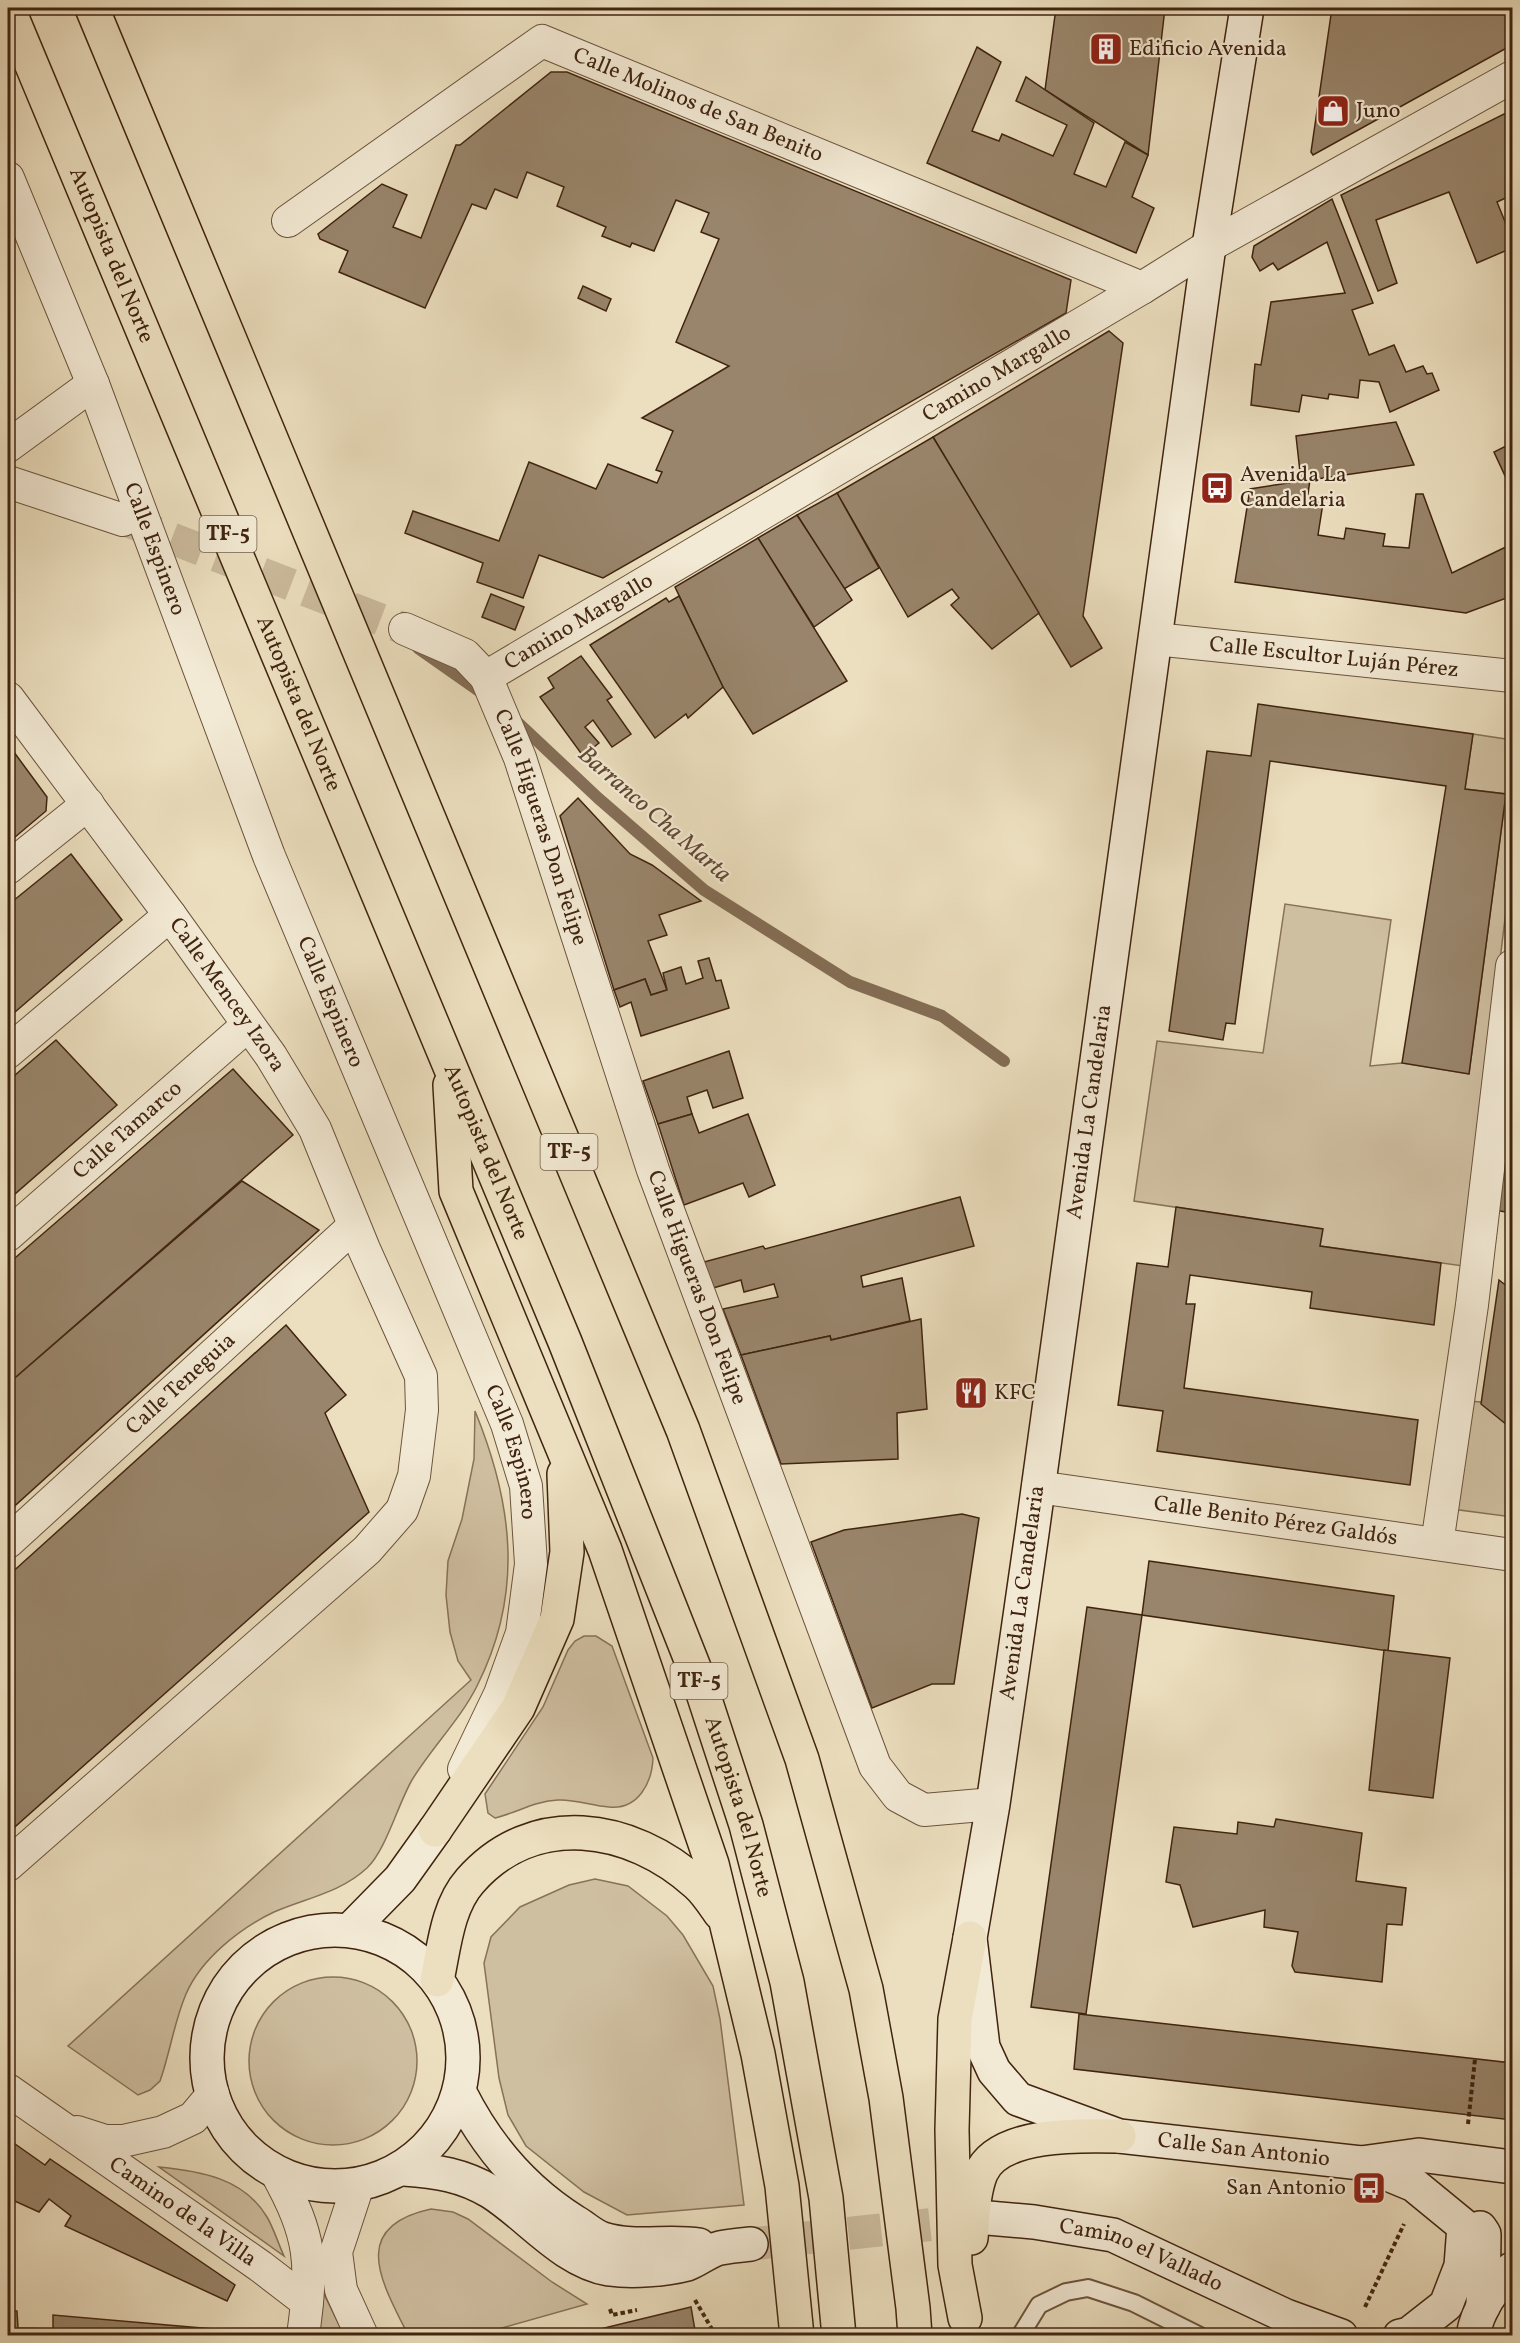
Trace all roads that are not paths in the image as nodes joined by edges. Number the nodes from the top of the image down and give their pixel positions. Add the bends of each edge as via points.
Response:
1 (8, 8) edge
2 (92, 8) edge
3 (1246, 8) edge
4 (1511, 81) edge
5 (8, 178) edge
6 (288, 221) dead end
7 (1209, 246) junction
8 (1142, 288) junction
9 (93, 384) junction
10 (8, 446) edge
11 (8, 482) edge
12 (123, 520) tunnel mouth
13 (405, 629) tunnel mouth
14 (1155, 639) junction
15 (1512, 676) edge
16 (486, 677) junction
17 (8, 698) edge
18 (88, 804) junction
19 (8, 868) edge
20 (171, 915) junction
21 (1512, 966) edge
22 (248, 1025) junction
23 (8, 1052) edge
24 (448, 1060) junction
25 (354, 1226) junction
26 (8, 1235) edge
27 (553, 1425) junction
28 (1038, 1487) junction
29 (8, 1542) edge
30 (1437, 1544) junction
31 (1501, 1553) edge
32 (993, 1804) junction
33 (435, 1830) junction
34 (8, 1865) edge
35 (724, 1919) junction
36 (350, 1930) junction
37 (970, 1938) junction
38 (437, 1980) junction
39 (8, 2090) edge
40 (460, 2093) junction
41 (213, 2094) junction
42 (57, 2125) junction
43 (1119, 2136) junction
44 (1361, 2163) junction
45 (1512, 2167) edge
46 (404, 2169) junction
47 (276, 2172) junction
48 (358, 2185) junction
49 (1414, 2185) junction
50 (988, 2218) tunnel mouth
51 (751, 2244) tunnel mouth
52 (718, 2248) junction
53 (1490, 2296) edge
54 (307, 2302) junction
55 (1446, 2305) junction
56 (1351, 2324) edge
57 (1297, 2326) edge
58 (965, 2327) edge
59 (303, 2336) edge
60 (362, 2336) edge
61 (797, 2336) edge
62 (839, 2336) edge
63 (915, 2336) edge
64 (1020, 2336) edge
65 (1200, 2336) edge
66 (1400, 2336) edge

1 - 24 highway, Autopista del Norte / TF-5
2 - 63 highway, TF-5 via 683,1431 802,1759 866,1989 886,2098
3 - 7 street, Avenida La Candelaria
4 - 7 street, Camino Margallo
5 - 9 street, Calle Espinero
6 - 8 street, Calle Molinos de San Benito via 542,41
7 - 8 street, Camino Margallo
7 - 14 street, Avenida La Candelaria
8 - 16 street, Camino Margallo
9 - 10 street
9 - 33 street, Calle Espinero via 269,856 507,1424 526,1486 531,1564 522,1633 500,1694
11 - 12 street
13 - 16 street via 465,655
14 - 15 street, Calle Escultor Luján Pérez
14 - 28 street, Avenida La Candelaria
16 - 32 street, Calle Higueras Don Felipe via 520,758 652,1170 875,1766 898,1796 924,1810
17 - 18 street, Calle Mencey Izora
18 - 19 street
18 - 20 street, Calle Mencey Izora
20 - 22 street, Calle Mencey Izora
20 - 23 street
21 - 30 street via 1472,1305
22 - 25 street, Calle Mencey Izora via 315,1129
22 - 26 street, Calle Tamarco
24 - 27 highway via 456,1191
24 - 62 highway, Autopista del Norte / TF-5 via 698,1675 746,1826 789,1993 826,2198
25 - 29 street, Calle Teneguia
25 - 34 street, Calle Mencey Izora via 421,1376 422,1410 414,1476 402,1510 367,1550
27 - 33 highway via 566,1485 567,1552 557,1619 518,1708
27 - 35 highway via 605,1550 712,1864
28 - 30 street, Calle Benito Pérez Galdós
28 - 32 street, Avenida La Candelaria
30 - 31 street, Calle Benito Pérez Galdós
32 - 37 street, Avenida La Candelaria
33 - 36 street via 400,1879
35 - 38 highway via 699,1885 668,1860 617,1836 561,1832 506,1849 469,1882 450,1918
35 - 61 highway via 758,2054 782,2186
36 - 38 street via 402,1948
36 - 41 street via 321,1930 286,1939 255,1957 230,1983 213,2016 206,2052
37 - 43 street, Avenida La Candelaria via 983,2047 994,2071 1018,2099
37 - 58 highway via 955,2019 952,2130 955,2265
38 - 40 street via 453,2005 462,2034 464,2064
39 - 42 street, Camino de la Villa
40 - 46 street via 443,2129
40 - 52 street via 475,2124 497,2154 532,2191 601,2238 640,2246 682,2242
41 - 42 street, Camino de la Villa via 193,2118 163,2132 123,2141 105,2141
41 - 47 street via 223,2122 246,2151
42 - 54 street, Camino de la Villa
43 - 44 street, Calle San Antonio
43 - 58 highway via 1062,2135 1031,2140 998,2155 982,2172 974,2205
44 - 45 street, Calle San Antonio via 1419,2155
44 - 49 street
46 - 48 street
46 - 52 street via 438,2171 465,2179 492,2193 587,2262 609,2269 640,2270 686,2264
47 - 48 street via 305,2184
47 - 54 street via 296,2207 308,2244
48 - 60 street via 336,2252 340,2290
49 - 53 street via 1462,2200 1484,2234
49 - 55 street via 1464,2226 1461,2266
50 - 57 street, Camino el Vallado via 1113,2235
51 - 52 street
53 - 55 street
54 - 59 street
55 - 66 street via 1409,2334
56 - 57 street, Camino el Vallado
64 - 65 lane via 1039,2306 1066,2292 1088,2288 1134,2303

